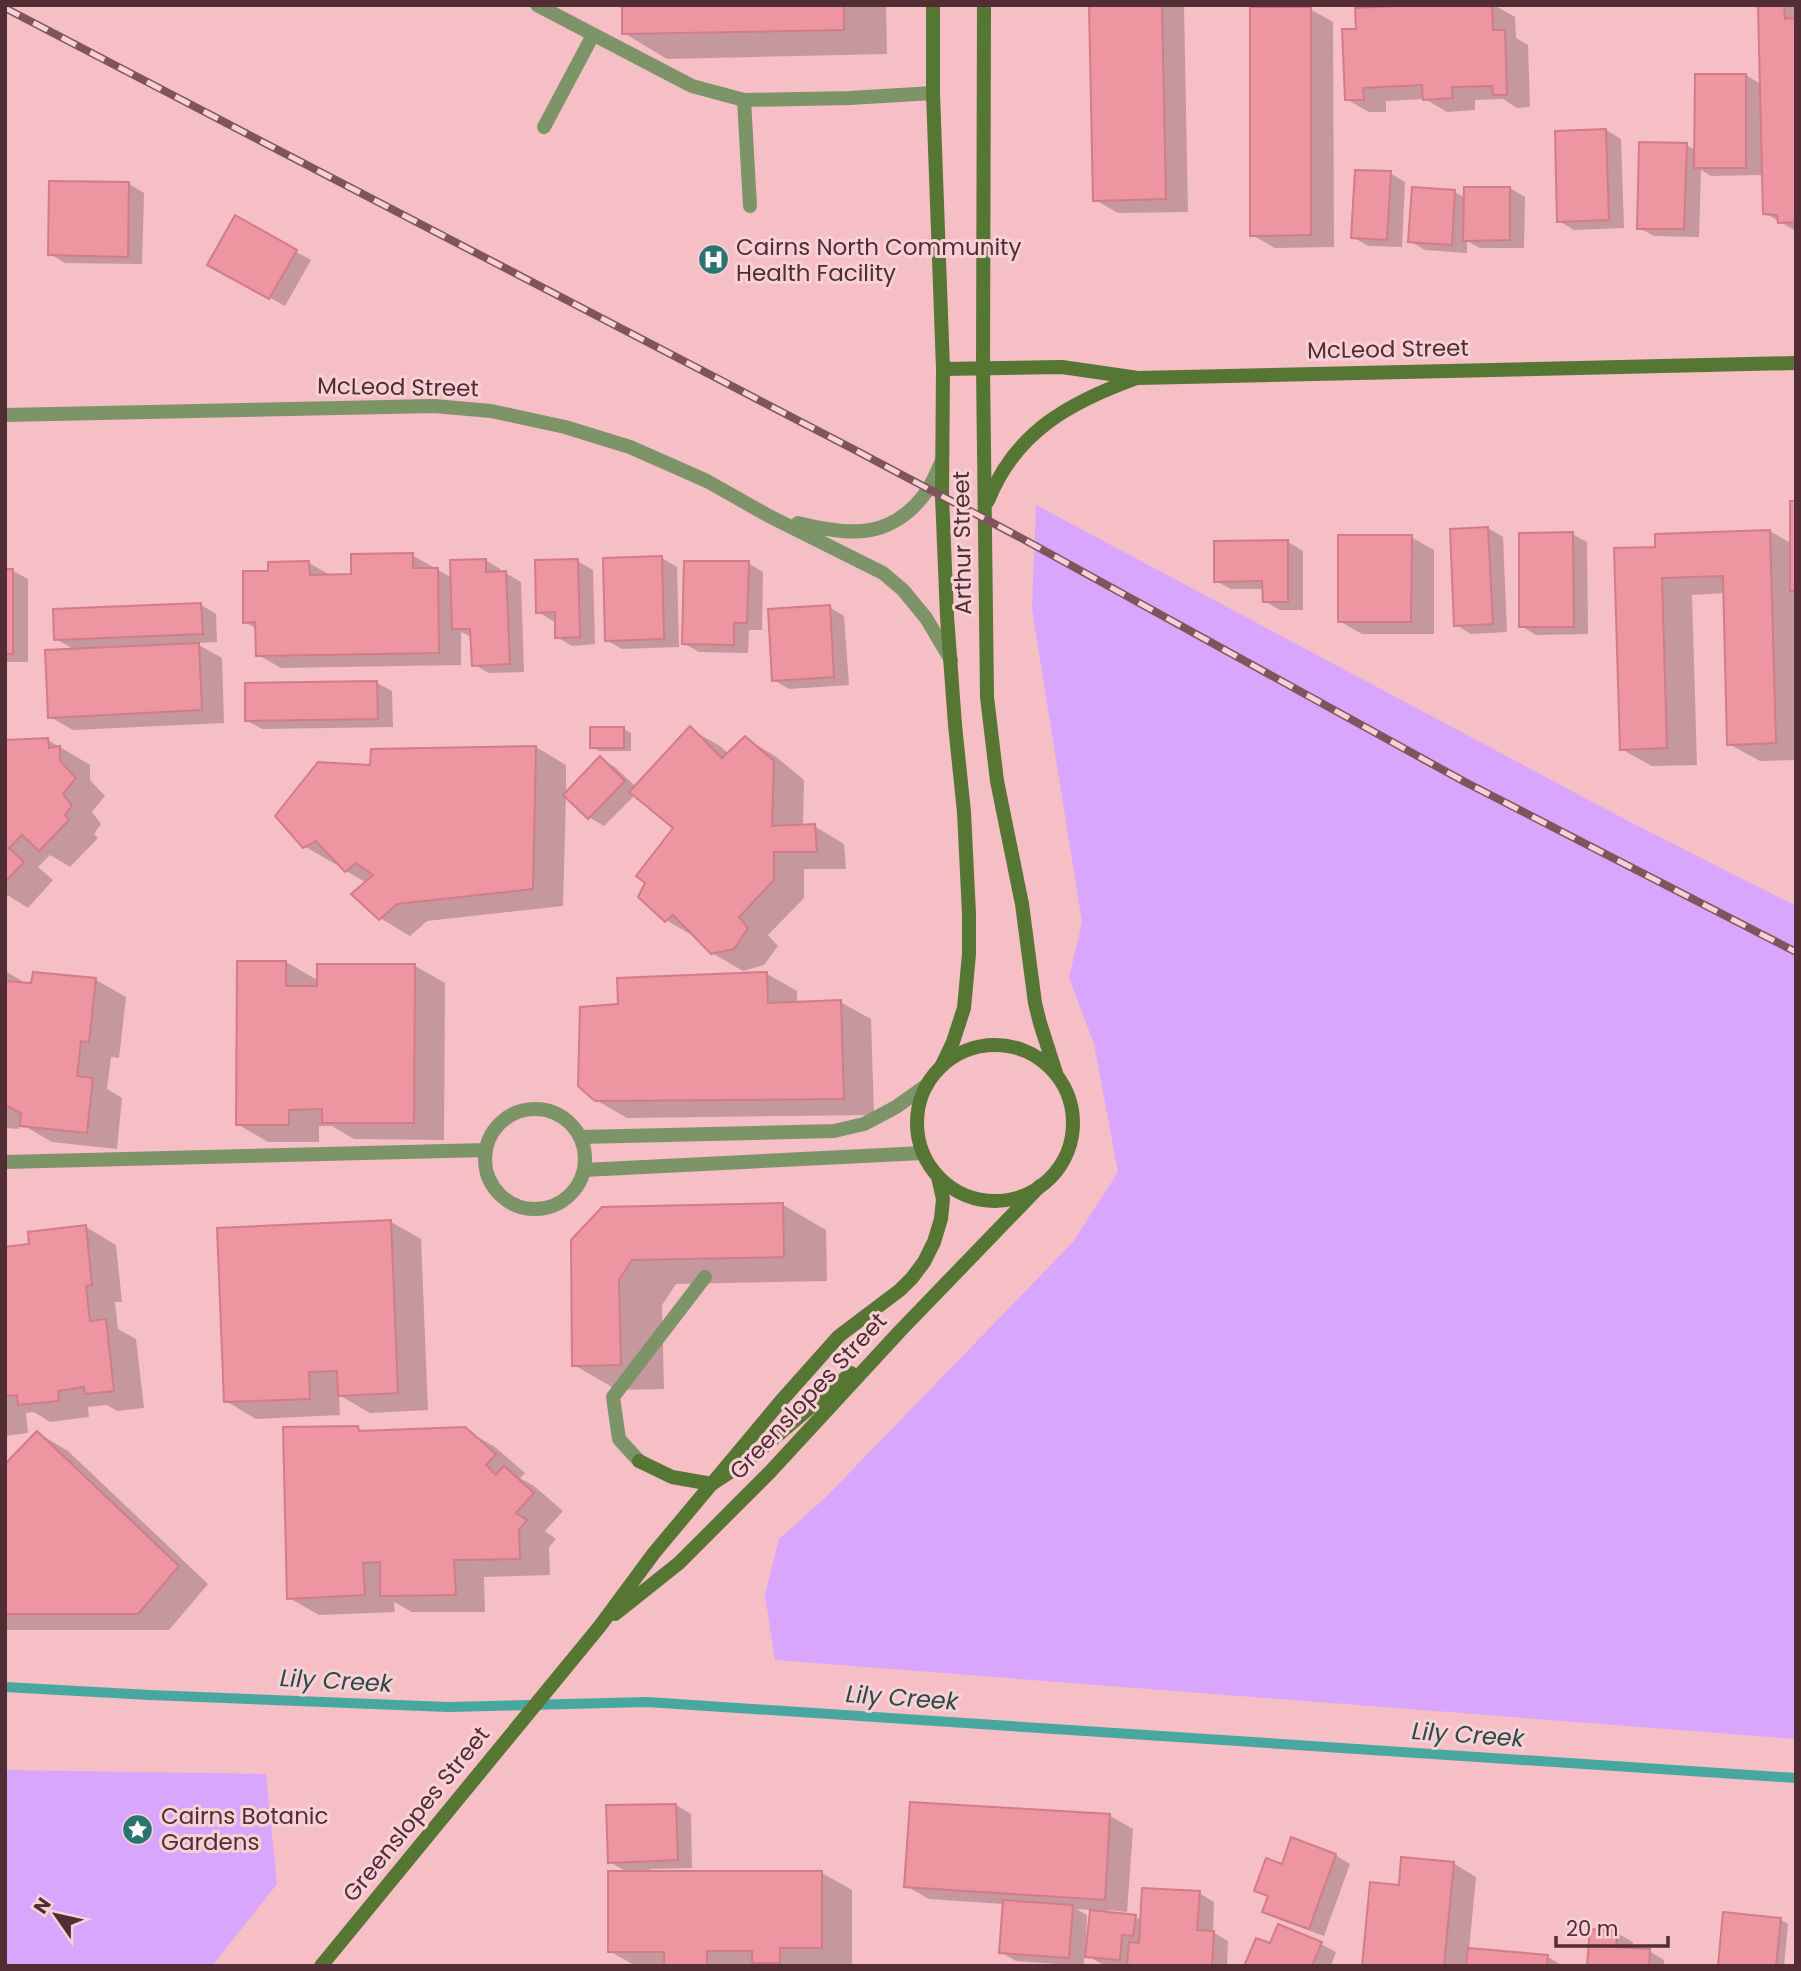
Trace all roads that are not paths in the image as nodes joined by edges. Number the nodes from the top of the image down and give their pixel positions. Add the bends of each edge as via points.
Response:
1 (537, 5) edge
2 (933, 5) edge
3 (984, 5) edge
4 (593, 35) junction
5 (933, 93) junction
6 (744, 100) junction
7 (544, 127) dead end
8 (750, 206) dead end
9 (1796, 362) edge
10 (983, 368) junction
11 (943, 369) junction
12 (1138, 377) junction
13 (5, 415) edge
14 (942, 461) junction
15 (985, 508) junction
16 (769, 516) junction
17 (951, 662) junction
18 (942, 1065) junction
19 (1056, 1073) junction
20 (927, 1085) junction
21 (580, 1137) junction
22 (486, 1150) junction
23 (923, 1153) junction
24 (5, 1162) edge
25 (584, 1170) junction
26 (938, 1177) junction
27 (1040, 1186) junction
28 (705, 1277) dead end
29 (900, 1331) junction
30 (712, 1484) junction
31 (600, 1626) junction
32 (321, 1966) edge

1 - 4 street
2 - 5 street, Arthur Street
3 - 10 street, Arthur Street
4 - 6 street via 692,86
4 - 7 street
5 - 6 street
5 - 11 street, Arthur Street
6 - 8 street
9 - 12 street, McLeod Street
10 - 11 street, McLeod Street
10 - 12 street, McLeod Street via 1062,367
10 - 15 street, Arthur Street
11 - 14 street, Arthur Street
12 - 15 street via 1063,412 1030,436 997,479
13 - 16 street, McLeod Street via 434,406 491,411 630,447 707,481
14 - 16 street, McLeod Street via 929,489 913,508 869,531 854,533
14 - 17 street, Arthur Street
15 - 19 street, Arthur Street via 991,729 1035,1003
16 - 17 street, McLeod Street via 883,573 926,618
17 - 18 street, Arthur Street via 968,867 969,954 964,1008
18 - 19 street via 964,1051 988,1045 1014,1046 1037,1056
18 - 20 street
19 - 27 street via 1068,1095 1073,1121 1058,1168
20 - 21 street via 864,1124 834,1131
20 - 23 street via 917,1119
21 - 22 street via 559,1115 529,1109 501,1122
21 - 25 street
22 - 24 street
22 - 25 street via 491,1183 516,1206 551,1206 577,1185
23 - 25 street
23 - 26 street
26 - 27 street via 955,1191 998,1201
26 - 30 street, Greenslopes Street via 941,1219 924,1262 900,1290 839,1336
27 - 29 street, Greenslopes Street
28 - 30 street via 613,1397 619,1439 639,1461 672,1477
29 - 30 street via 747,1461
29 - 31 street, Greenslopes Street via 770,1472 678,1563
30 - 31 street, Greenslopes Street
31 - 32 street, Greenslopes Street

